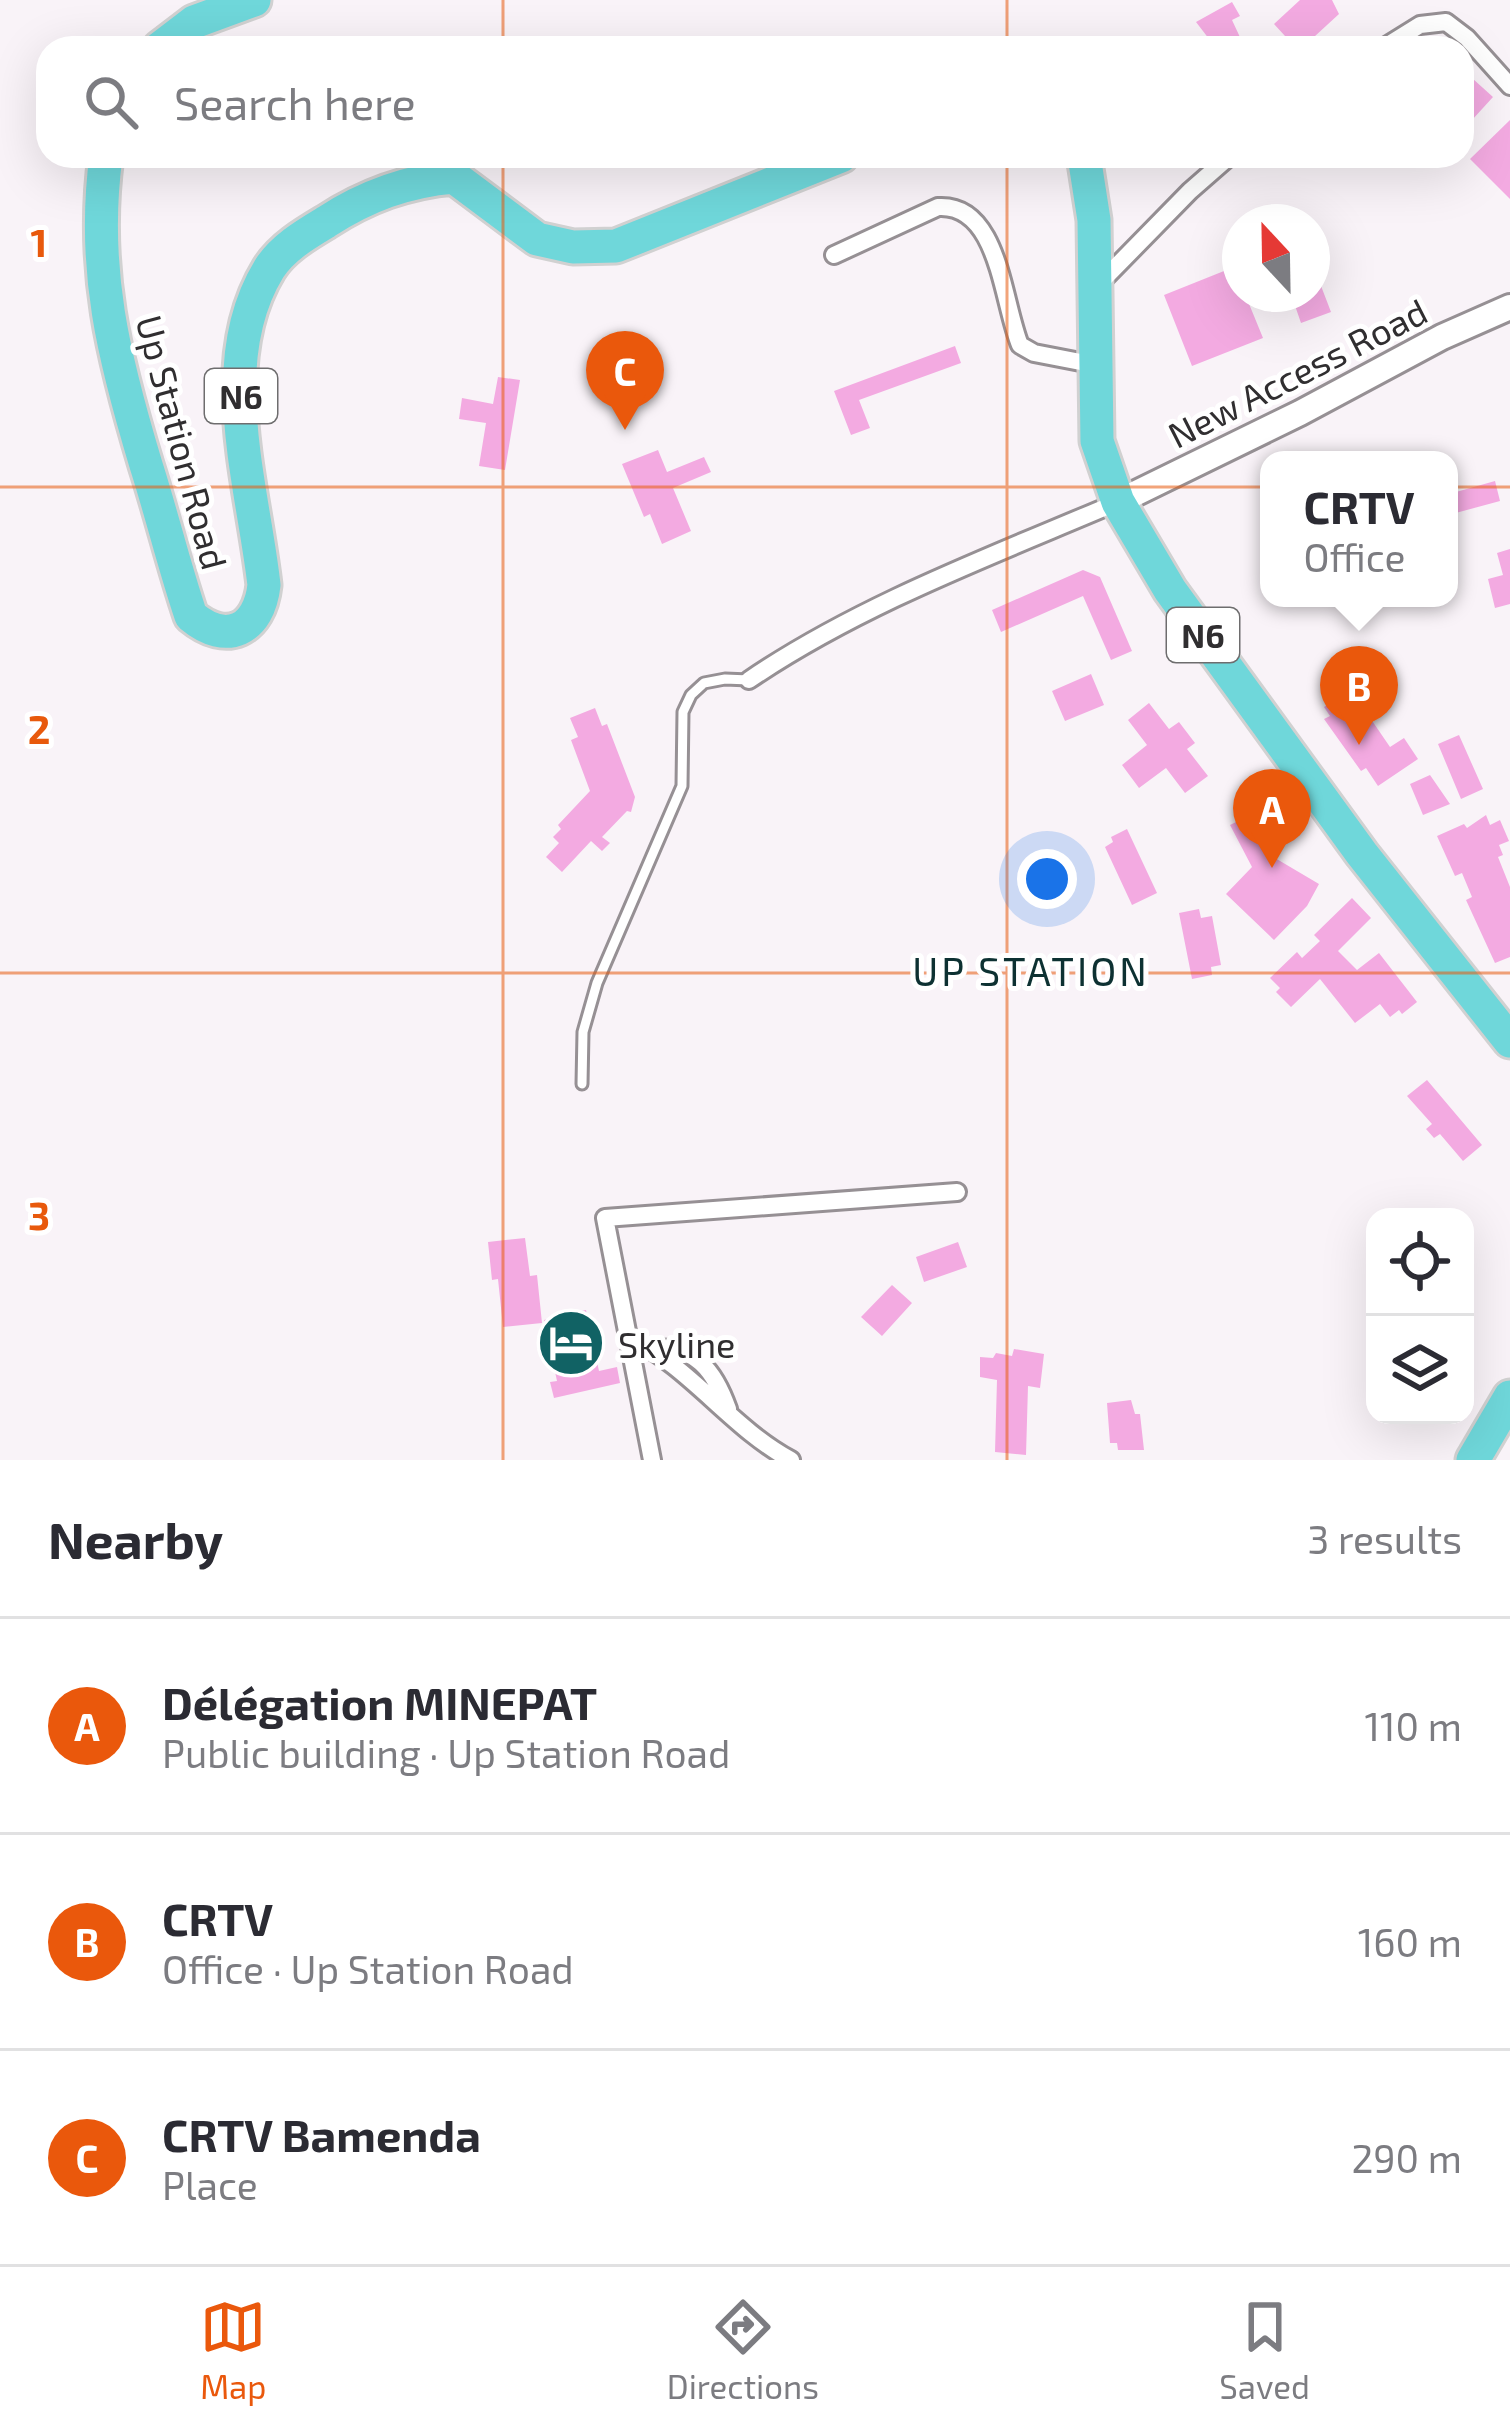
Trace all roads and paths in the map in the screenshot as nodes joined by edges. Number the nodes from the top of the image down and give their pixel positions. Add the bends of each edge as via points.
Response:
1 (254, 0) edge
2 (176, 36) edge
3 (1402, 36) edge
4 (1464, 36) edge
5 (1474, 46) edge
6 (1510, 86) edge
7 (104, 168) edge
8 (811, 168) edge
9 (1086, 168) edge
10 (1217, 168) edge
11 (834, 255) dead end
12 (1095, 287) junction
13 (1510, 308) edge
14 (1096, 365) junction
15 (1118, 502) junction
16 (748, 680) joint
17 (1510, 1041) edge
18 (582, 1084) dead end
19 (957, 1192) dead end
20 (628, 1337) junction
21 (1510, 1397) edge
22 (652, 1460) edge
23 (791, 1460) edge
24 (1472, 1460) edge

1 - 2 highway
3 - 4 street via 1445,22
5 - 6 street
7 - 8 highway, Up Station Road / N6 via 103,274 116,365 191,616 208,630 230,631 261,610 264,585 240,364 251,312 270,268 291,245 362,199 454,177 537,239 616,246
9 - 12 highway, N6
10 - 12 street
11 - 14 street via 955,206 988,235 1020,345
12 - 14 highway, N6
13 - 15 main road, New Access Road
14 - 15 highway, N6 via 1097,441
15 - 16 street via 906,595
15 - 17 highway, N6 via 1170,590
16 - 18 lane via 704,683 683,712 682,786 597,983 583,1032
19 - 20 street via 605,1217
20 - 22 street
20 - 23 street
21 - 24 highway

